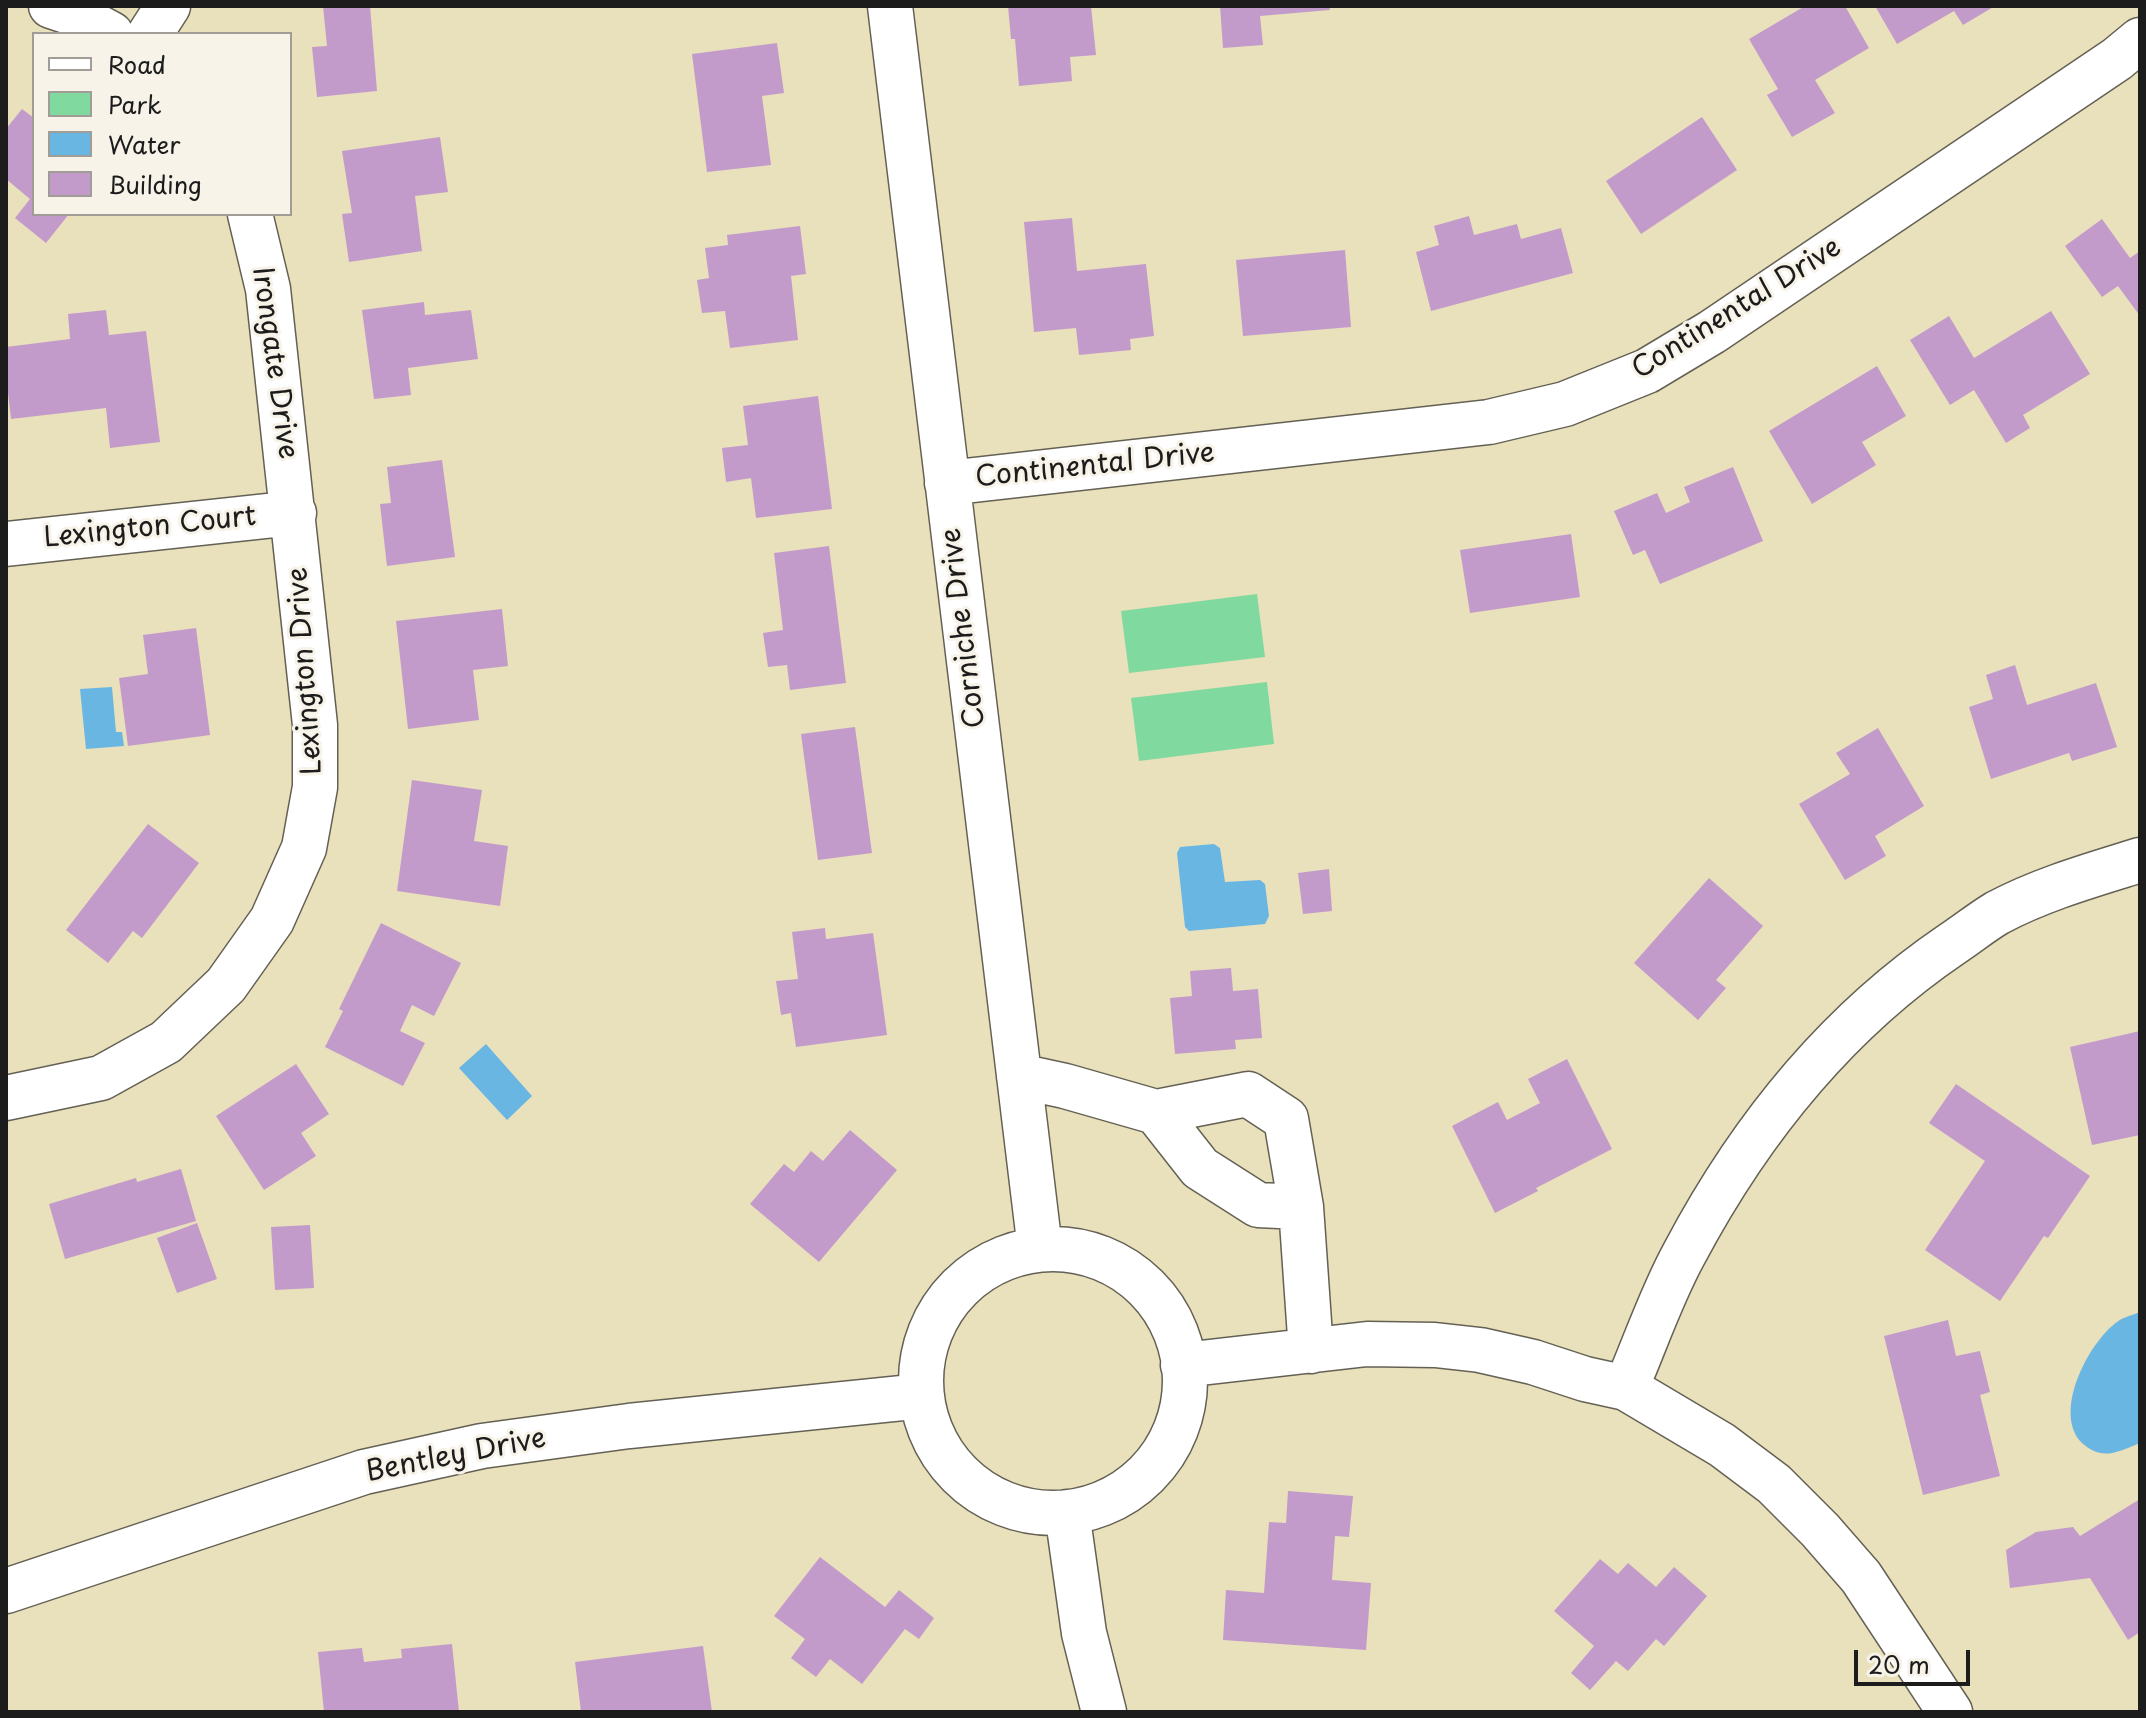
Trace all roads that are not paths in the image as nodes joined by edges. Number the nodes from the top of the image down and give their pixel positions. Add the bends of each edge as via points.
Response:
1 (51, 6) edge
2 (168, 6) edge
3 (890, 6) edge
4 (107, 32) edge
5 (151, 32) edge
6 (2140, 40) edge
7 (250, 216) edge
8 (947, 483) junction
9 (294, 513) junction
10 (6, 544) edge
11 (2140, 860) edge
12 (1019, 1076) junction
13 (6, 1098) edge
14 (1156, 1112) junction
15 (1301, 1207) junction
16 (1040, 1249) junction
17 (1311, 1351) junction
18 (1183, 1365) junction
19 (1626, 1388) junction
20 (922, 1396) junction
21 (1067, 1512) junction
22 (6, 1591) edge
23 (1104, 1712) edge
24 (1950, 1712) edge

1 - 4 street
2 - 5 street
3 - 8 street, Corniche Drive
6 - 8 street, Continental Drive via 1712,332 1647,371 1565,404 1489,422
7 - 9 street, Irongate Drive via 268,289
8 - 12 street, Corniche Drive
9 - 10 street, Lexington Court
9 - 13 street, Lexington Drive via 315,725 315,787 304,848 272,920 226,985 166,1042 101,1078
11 - 19 street via 1997,913 1909,973 1836,1039 1723,1185 1682,1257
12 - 14 street
12 - 16 street, Corniche Drive
14 - 15 street via 1200,1168 1258,1205
14 - 15 street via 1248,1094 1286,1119
15 - 17 street
16 - 18 street via 1099,1257 1134,1276 1157,1299 1179,1340
16 - 20 street via 1003,1258 966,1282 944,1307 929,1336
17 - 18 street
17 - 19 street via 1367,1344 1435,1345 1493,1353
18 - 21 street via 1182,1414 1169,1445 1147,1475 1125,1493
19 - 24 street via 1722,1445 1774,1484 1861,1577
20 - 21 street via 944,1457 969,1484 1004,1505
20 - 22 street, Bentley Drive via 482,1446 364,1472
21 - 23 street via 1084,1633

